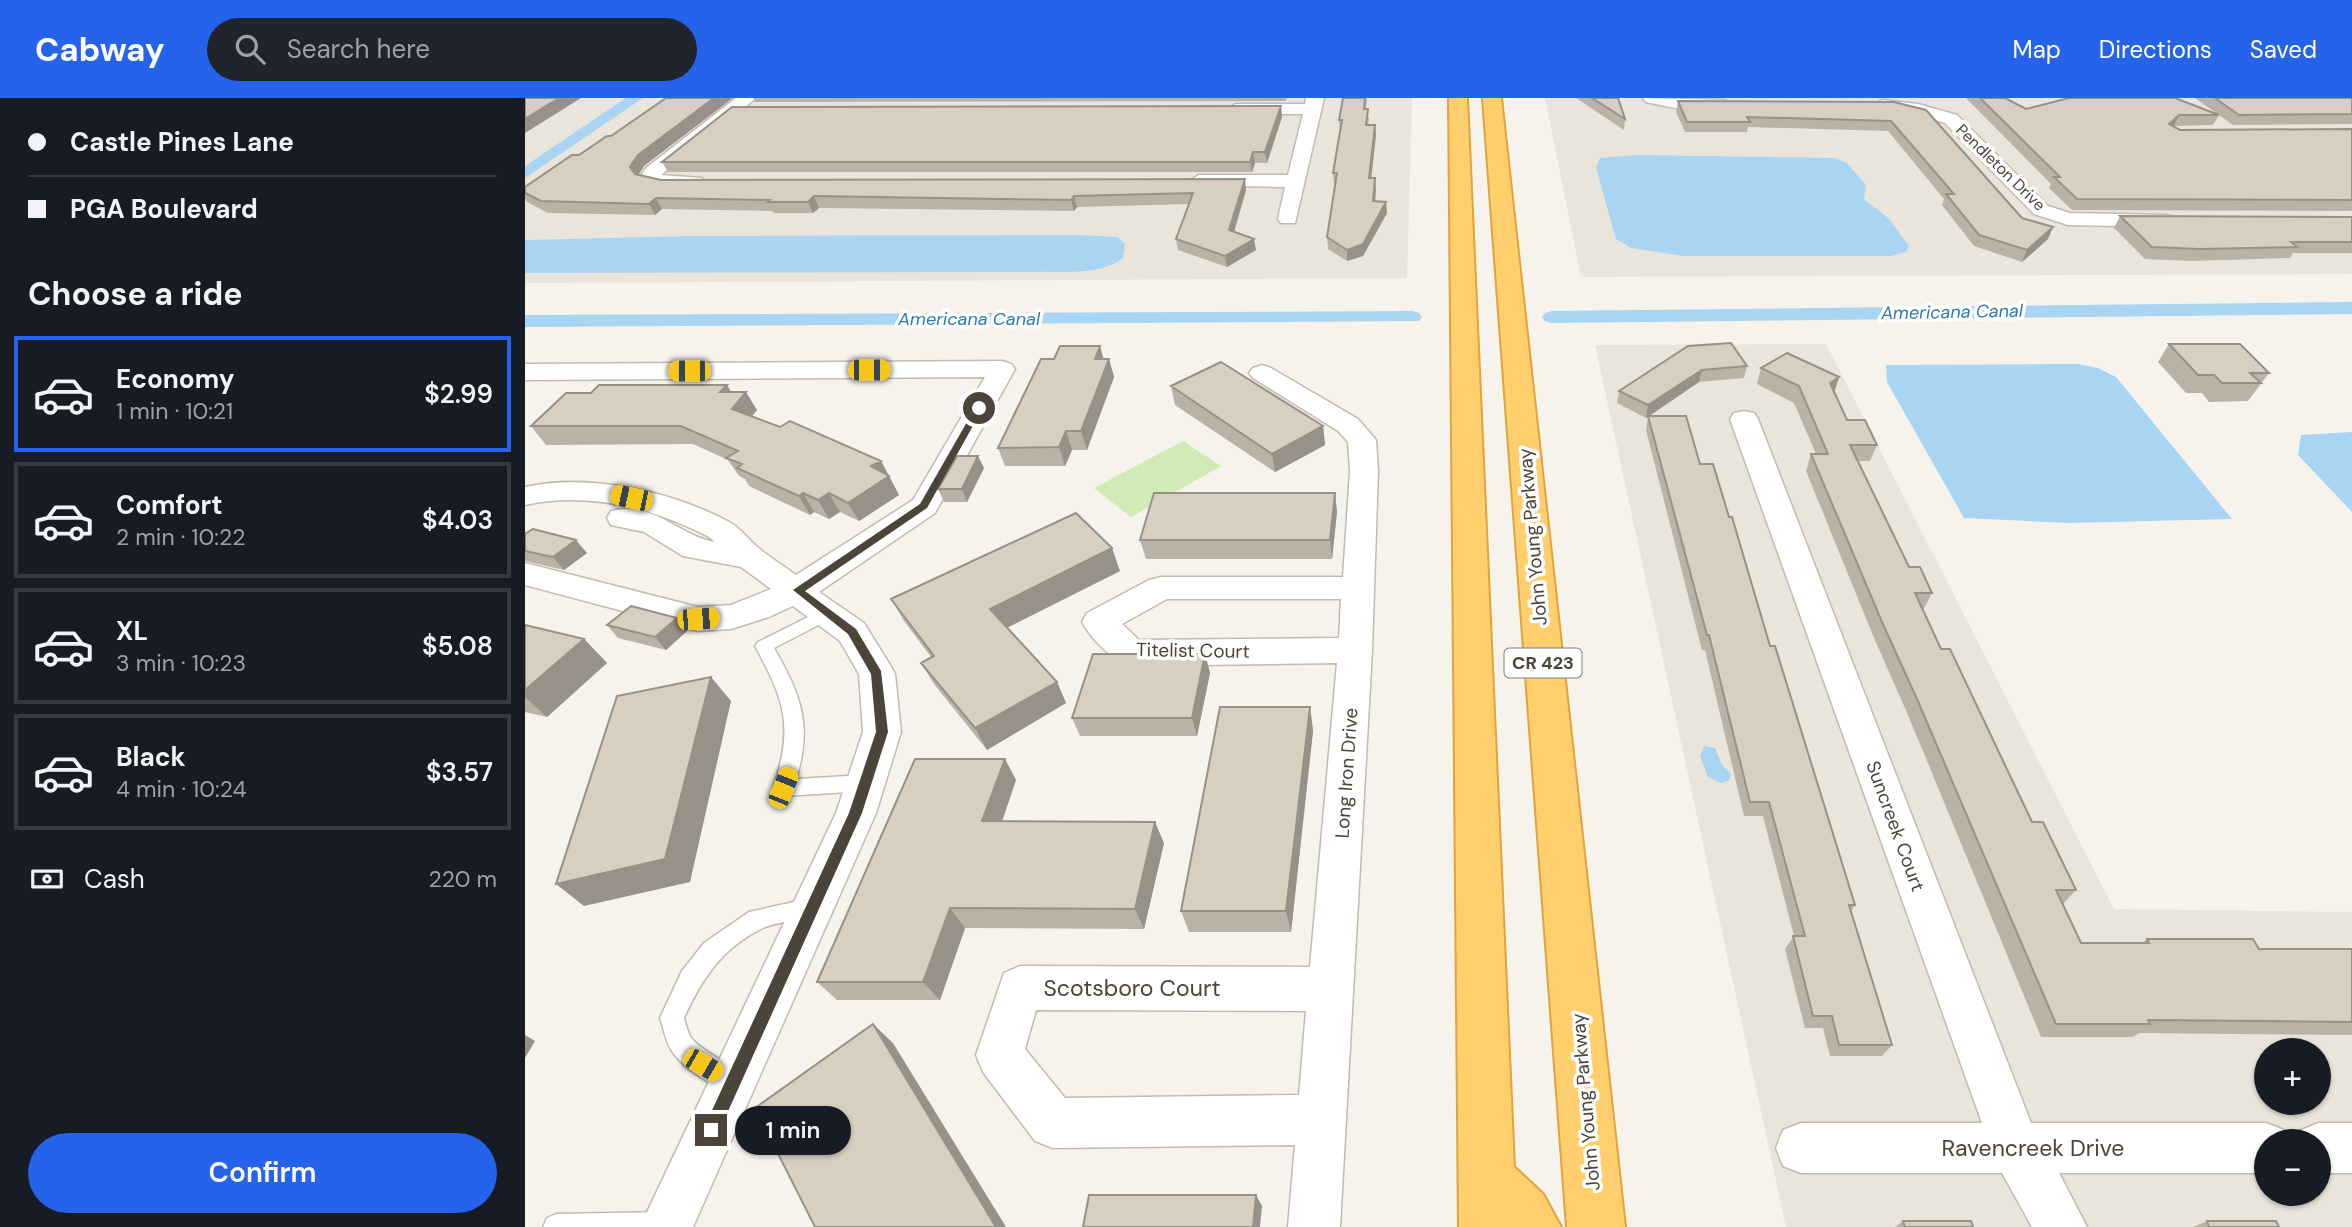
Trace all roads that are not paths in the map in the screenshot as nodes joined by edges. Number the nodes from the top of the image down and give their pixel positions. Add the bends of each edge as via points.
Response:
1 (1492, 98) edge
2 (1652, 98) edge
3 (1314, 103) edge
4 (753, 104) edge
5 (1740, 105) edge
6 (1864, 105) edge
7 (1458, 107) edge
8 (1216, 109) edge
9 (1494, 137) junction
10 (1174, 181) edge
11 (1297, 181) junction
12 (708, 182) edge
13 (1288, 219) dead end
14 (2188, 220) edge
15 (525, 372) edge
16 (1262, 373) dead end
17 (1744, 419) dead end
18 (525, 496) edge
19 (525, 510) edge
20 (750, 558) junction
21 (525, 574) edge
22 (1357, 588) junction
23 (813, 602) junction
24 (1355, 649) junction
25 (866, 783) junction
26 (812, 908) junction
27 (1332, 989) junction
28 (733, 1082) junction
29 (1321, 1120) junction
30 (1801, 1148) dead end
31 (2016, 1148) junction
32 (2254, 1148) edge
33 (2331, 1148) edge
34 (2352, 1148) edge
35 (1487, 1203) edge
36 (667, 1226) edge
37 (556, 1227) edge
38 (1314, 1227) edge
39 (1532, 1227) edge
40 (1596, 1227) edge
41 (2061, 1227) edge

1 - 9 highway, John Young Parkway / CR 423
2 - 5 street via 1674,104
3 - 8 street
3 - 11 street
4 - 12 street via 732,110 649,178
6 - 14 street, Pendleton Drive via 1891,105 1951,119 2041,210 2092,221
7 - 9 highway via 1475,130
7 - 35 highway
9 - 40 highway, John Young Parkway / CR 423
10 - 11 street
11 - 13 street
15 - 23 street via 1002,369 924,506
16 - 22 street, Long Iron Drive via 1348,425 1362,440
17 - 31 street, Suncreek Court
18 - 20 street via 543,492 613,494 667,506 721,530
19 - 20 street via 583,510 653,524 694,549
20 - 23 street
21 - 23 street via 698,619
22 - 24 street, Long Iron Drive
22 - 24 street, Titelist Court via 1161,588 1099,622 1131,653
23 - 25 street via 852,632 877,674 882,732
23 - 25 lane via 764,646 786,684 798,720 792,764 783,788
24 - 27 street, Long Iron Drive
25 - 26 street
26 - 28 street
26 - 28 lane via 757,919 712,950 690,979 672,1018 681,1045 703,1065
27 - 29 street, Long Iron Drive
27 - 29 street, Scotsboro Court via 1020,988 1000,1055 1053,1123
28 - 36 street
29 - 38 street, Long Iron Drive
30 - 31 street, Ravencreek Drive
31 - 32 street, Ravencreek Drive
31 - 41 street, Suncreek Court
33 - 34 street
35 - 39 highway via 1523,1213
36 - 37 lane

